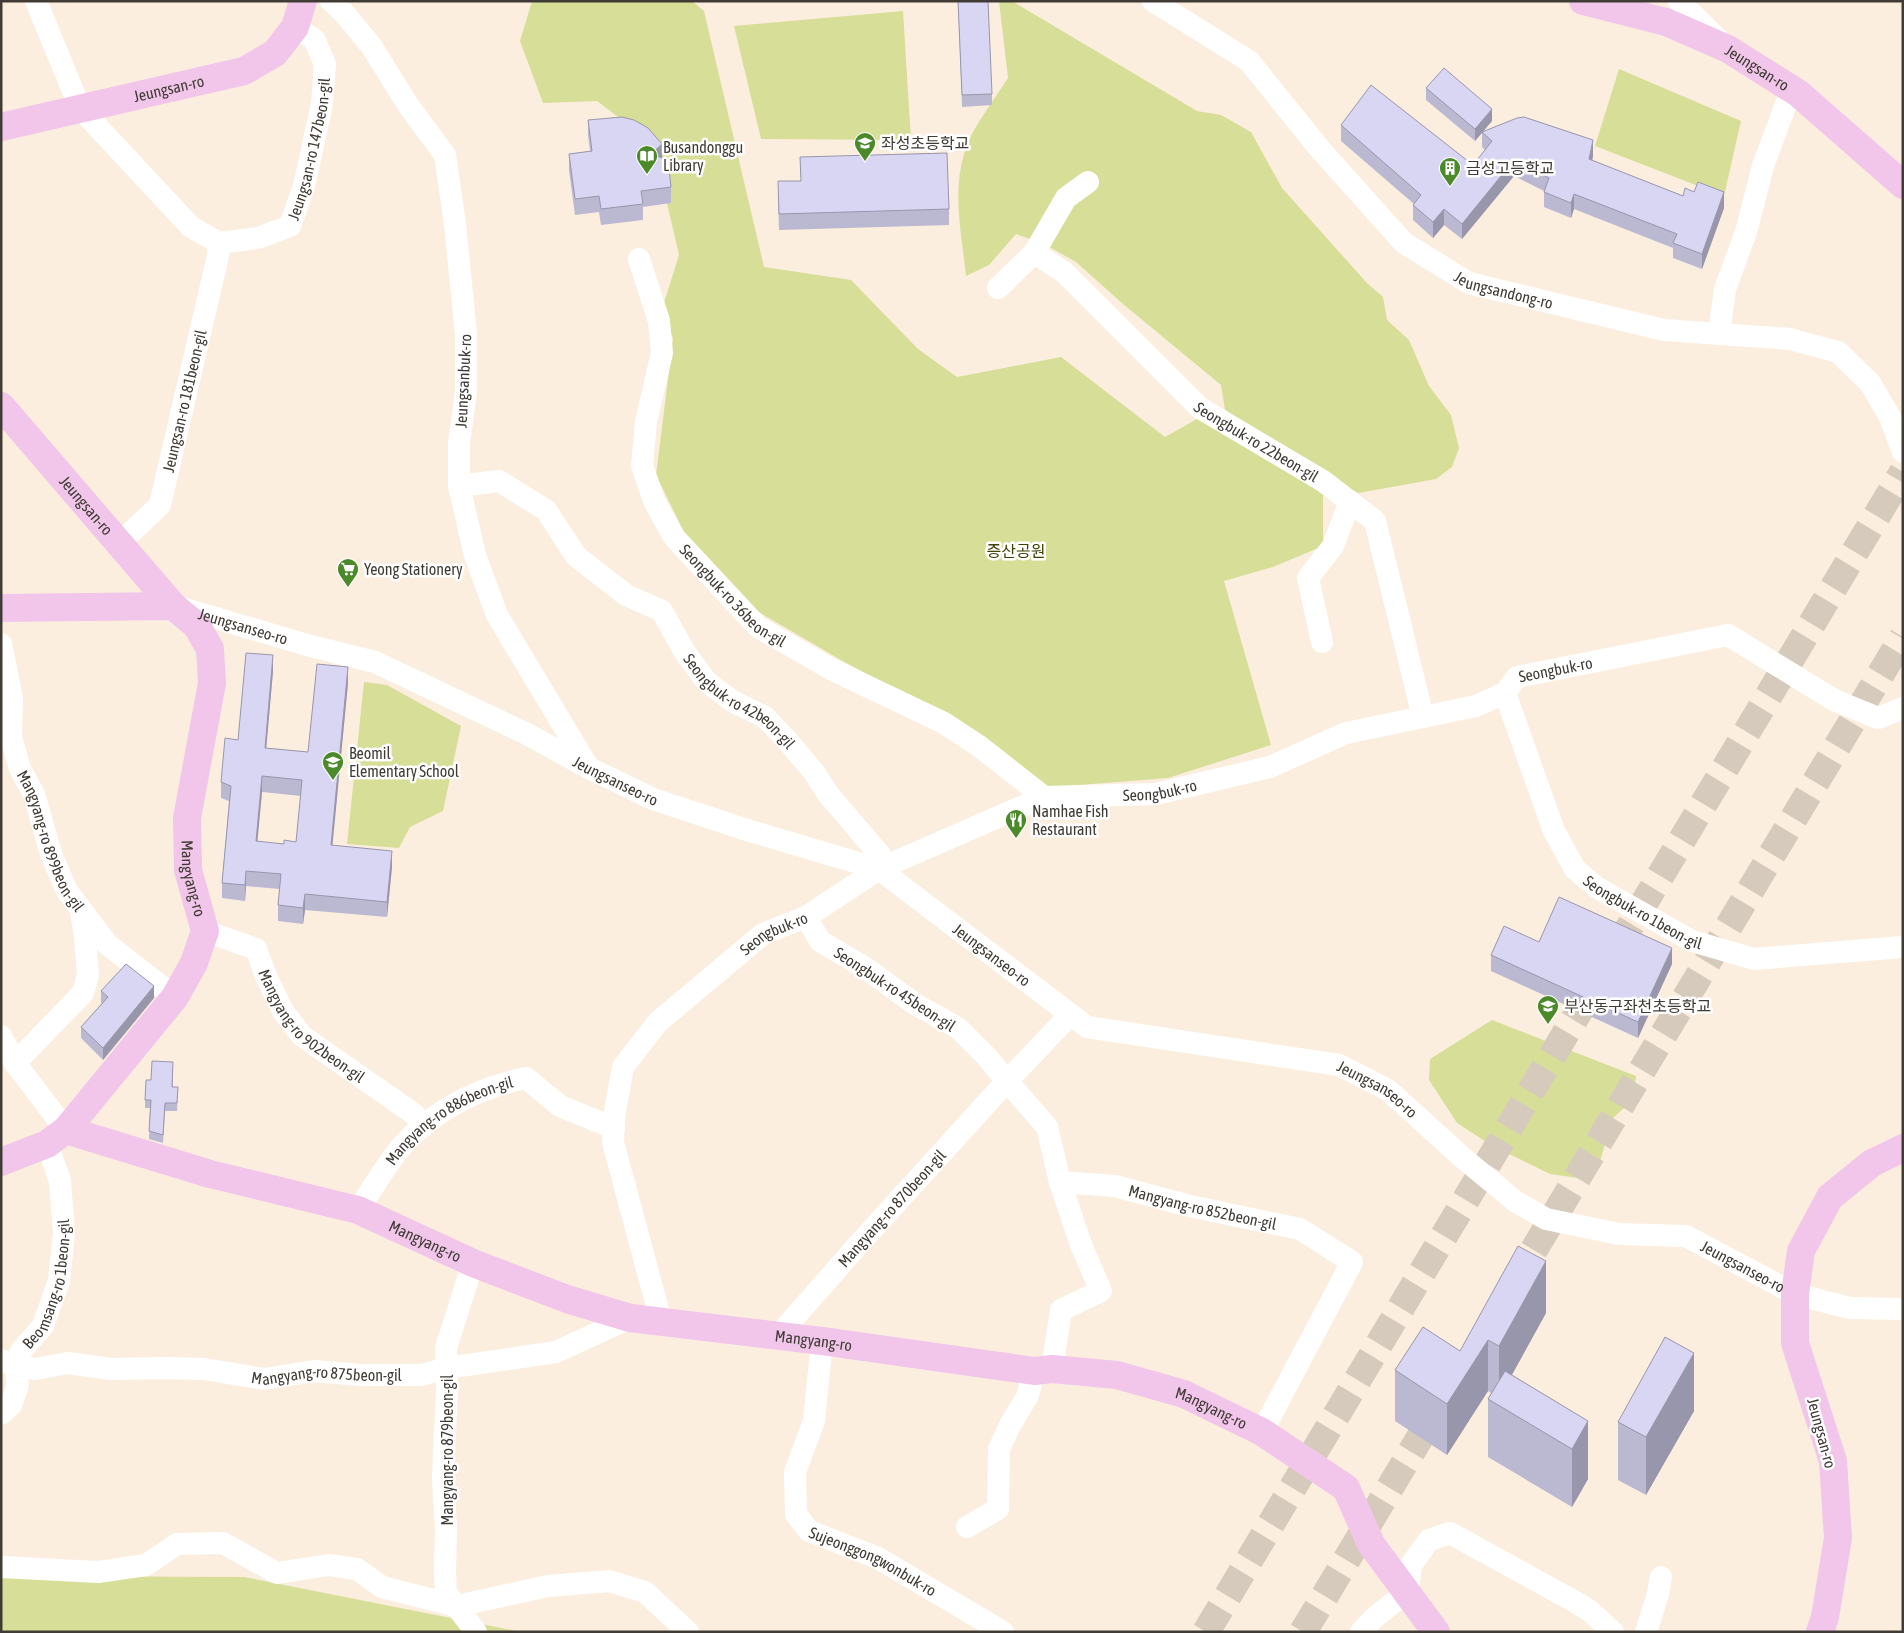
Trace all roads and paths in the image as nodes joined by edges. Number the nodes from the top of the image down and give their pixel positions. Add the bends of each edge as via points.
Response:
1 (36, 1) edge
2 (303, 1) edge
3 (330, 1) edge
4 (1153, 1) edge
5 (1583, 1) edge
6 (1679, 1) edge
7 (295, 27) junction
8 (1728, 49) junction
9 (1798, 93) junction
10 (80, 108) junction
11 (1, 126) edge
12 (1088, 182) dead end
13 (1903, 184) edge
14 (220, 243) junction
15 (1034, 253) junction
16 (639, 259) dead end
17 (998, 288) dead end
18 (1719, 334) junction
19 (1, 406) edge
20 (1903, 452) edge
21 (459, 486) junction
22 (1350, 501) junction
23 (120, 544) junction
24 (174, 606) junction
25 (1, 608) edge
26 (1322, 642) dead end
27 (1, 644) edge
28 (1504, 694) junction
29 (1903, 708) edge
30 (1423, 717) junction
31 (589, 768) junction
32 (1044, 797) junction
33 (878, 869) junction
34 (80, 910) junction
35 (806, 917) junction
36 (205, 931) junction
37 (1903, 947) edge
38 (174, 997) junction
39 (1070, 1015) junction
40 (1, 1036) edge
41 (15, 1063) junction
42 (1007, 1082) junction
43 (424, 1126) junction
44 (614, 1128) junction
45 (57, 1137) junction
46 (1903, 1148) edge
47 (1, 1162) edge
48 (1060, 1182) junction
49 (358, 1210) junction
50 (473, 1263) junction
51 (1795, 1294) junction
52 (1903, 1309) edge
53 (630, 1318) junction
54 (661, 1321) junction
55 (778, 1336) junction
56 (822, 1341) junction
57 (8, 1362) edge
58 (447, 1368) junction
59 (1043, 1370) junction
60 (1, 1414) edge
61 (1262, 1432) junction
62 (967, 1527) dead end
63 (1, 1567) edge
64 (1661, 1577) dead end
65 (1408, 1591) junction
66 (456, 1606) junction
67 (972, 1624) edge
68 (476, 1632) edge
69 (688, 1632) edge
70 (1002, 1632) edge
71 (1361, 1632) edge
72 (1436, 1632) edge
73 (1613, 1632) edge
74 (1646, 1632) edge
75 (1820, 1632) edge

1 - 10 street
2 - 7 main road, Jeungsan-ro
3 - 21 street, Jeungsanbuk-ro via 372,47 408,105 445,155 466,334 466,392 459,443
4 - 18 street, Jeungsandong-ro via 1248,61 1404,244 1469,283 1664,330
5 - 8 main road, Jeungsan-ro via 1666,22
6 - 8 street
7 - 10 main road, Jeungsan-ro via 275,53 244,71
7 - 14 street, Jeungsan-ro 147beon-gil via 314,39 325,64 322,104 304,186 290,226 258,238
8 - 9 main road, Jeungsan-ro
9 - 13 main road, Jeungsan-ro
9 - 18 street via 1786,104 1763,166 1746,232 1725,288
10 - 11 main road, Jeungsan-ro
10 - 14 street via 191,227
12 - 15 street via 1066,198
14 - 23 street, Jeungsan-ro 181beon-gil via 160,505
15 - 17 street
15 - 22 street, Seongbuk-ro 22beon-gil via 1064,272 1200,408 1323,480
16 - 32 street, Seongbuk-ro 36beon-gil via 659,321 662,353 646,422 642,466 655,503 674,537 758,626 831,669 944,723
18 - 20 street, Jeungsandong-ro via 1790,339 1838,352 1870,383 1890,417
19 - 23 main road, Jeungsan-ro
21 - 31 street, Jeungsanbuk-ro via 475,555 497,615
21 - 33 street, Seongbuk-ro 42beon-gil via 499,481 546,510 576,556 626,595 662,610 684,651 706,681 732,700 765,717 786,738 880,855
22 - 26 street via 1333,546 1308,578
22 - 30 street, Seongbuk-ro 22beon-gil via 1375,521
23 - 24 main road, Jeungsan-ro
24 - 25 main road
24 - 31 street, Jeungsanseo-ro via 375,662 527,734
24 - 36 main road, Mangyang-ro via 197,626 210,649 212,683 186,818 188,870
27 - 34 street, Mangyang-ro 899beon-gil via 12,698 11,736 20,769 34,794 57,869
28 - 29 street, Seongbuk-ro via 1517,677 1728,636 1834,700 1878,718
28 - 30 street, Seongbuk-ro via 1476,706
28 - 37 street, Seongbuk-ro 1beon-gil via 1554,832 1575,869 1596,887 1692,941 1754,959
30 - 32 street, Seongbuk-ro via 1346,733 1270,767 1156,794
31 - 33 street, Jeungsanseo-ro via 653,799
32 - 33 street, Seongbuk-ro
33 - 35 street, Seongbuk-ro
33 - 39 street, Jeungsanseo-ro
34 - 38 street, Mangyang-ro 899beon-gil via 107,944
34 - 41 street via 88,975 83,993
35 - 42 street, Seongbuk-ro 45beon-gil via 820,941 867,969 915,1004 958,1028
35 - 44 street, Seongbuk-ro via 763,934 658,1022 623,1066
36 - 38 main road, Mangyang-ro via 194,963
36 - 43 street, Mangyang-ro 902beon-gil via 256,949 283,1010 302,1036 414,1114
38 - 45 main road, Mangyang-ro
39 - 42 street
39 - 51 street, Jeungsanseo-ro via 1087,1027 1339,1065 1388,1090 1515,1201 1546,1219 1619,1234 1686,1236
40 - 41 street, Beomsang-ro 1beon-gil
41 - 45 street, Beomsang-ro 1beon-gil
42 - 48 street via 1047,1127
42 - 55 street, Mangyang-ro 870beon-gil
43 - 44 street, Mangyang-ro 886beon-gil via 444,1109 476,1093 526,1078 560,1106
43 - 49 street, Mangyang-ro 886beon-gil via 401,1148
44 - 54 street, Seongbuk-ro via 613,1142
45 - 47 main road
45 - 49 main road, Mangyang-ro
45 - 57 street, Beomsang-ro 1beon-gil via 64,1233 59,1282 43,1326
46 - 51 main road, Jeungsan-ro via 1872,1162 1830,1198 1801,1251
48 - 59 street via 1100,1291 1061,1310
48 - 61 street, Mangyang-ro 852beon-gil via 1116,1186 1190,1206 1300,1229 1352,1262
49 - 50 main road, Mangyang-ro
50 - 53 main road, Mangyang-ro via 567,1299
50 - 58 street, Mangyang-ro 879beon-gil via 446,1348
51 - 52 street via 1850,1308
51 - 75 main road, Jeungsan-ro via 1796,1343 1833,1461 1838,1538
53 - 54 main road, Mangyang-ro
53 - 58 street, Mangyang-ro 875beon-gil via 556,1352
54 - 55 main road, Mangyang-ro
55 - 56 main road, Mangyang-ro
56 - 59 main road, Mangyang-ro
56 - 67 street, Sujeonggongwonbuk-ro via 814,1421 796,1472 796,1514 809,1531 878,1558
57 - 58 street, Mangyang-ro 875beon-gil via 35,1369 68,1363 111,1369 204,1369 264,1379 314,1370 362,1375 421,1375
57 - 60 street, Beomsang-ro 1beon-gil via 18,1385 11,1405
58 - 66 street, Mangyang-ro 879beon-gil via 444,1572 446,1593
59 - 61 main road, Mangyang-ro via 1117,1375 1184,1394
59 - 62 street via 999,1449 998,1509
61 - 65 main road, Mangyang-ro via 1346,1488 1371,1544
63 - 66 street via 98,1572 146,1565 177,1544 222,1543 276,1573 329,1565 357,1569 382,1587
64 - 74 street
65 - 71 street
65 - 72 main road, Mangyang-ro
65 - 73 street via 1411,1565 1428,1540 1450,1532 1570,1598
66 - 68 street, Mangyang-ro 879beon-gil
66 - 69 street via 548,1586 609,1582 645,1592
67 - 70 street, Sujeonggongwonbuk-ro

